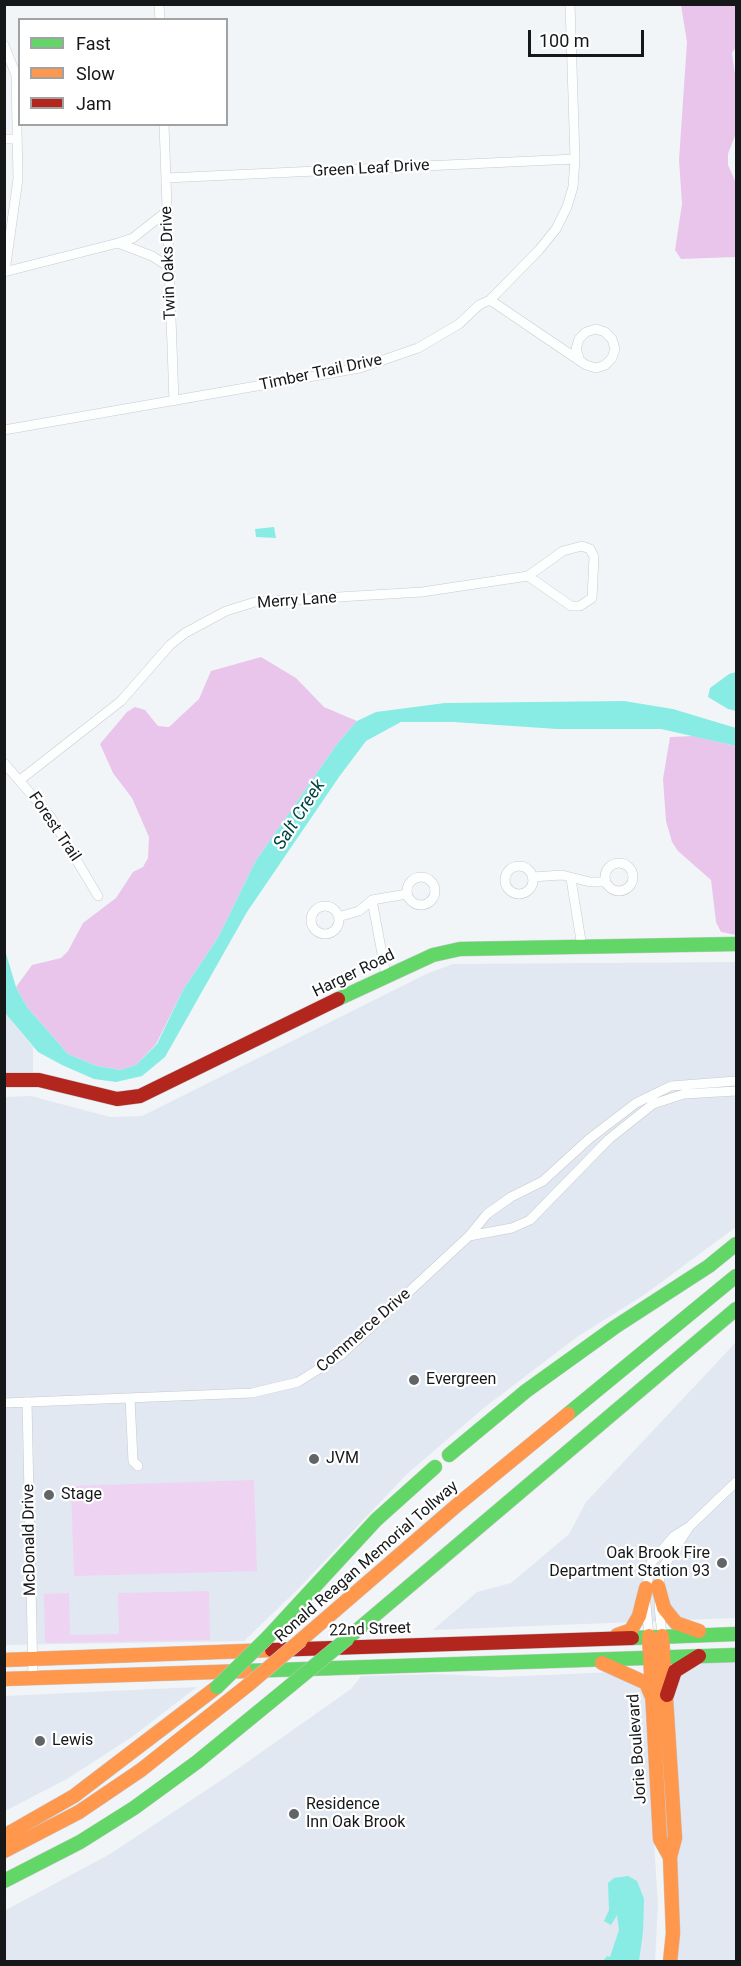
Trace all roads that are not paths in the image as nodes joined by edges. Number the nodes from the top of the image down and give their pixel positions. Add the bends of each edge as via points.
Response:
1 (570, 4) edge
2 (4, 45) edge
3 (164, 126) edge
4 (17, 139) junction
5 (4, 140) edge
6 (575, 159) junction
7 (166, 178) junction
8 (167, 211) junction
9 (118, 243) junction
10 (169, 267) junction
11 (5, 272) edge
12 (490, 300) junction
13 (579, 358) junction
14 (174, 401) junction
15 (4, 430) edge
16 (528, 576) junction
17 (4, 763) edge
18 (20, 780) junction
19 (532, 877) dead end
20 (571, 879) junction
21 (606, 882) dead end
22 (407, 894) dead end
23 (98, 896) dead end
24 (372, 900) junction
25 (338, 917) dead end
26 (736, 944) edge
27 (582, 947) junction
28 (386, 975) junction
29 (4, 1080) edge
30 (736, 1081) edge
31 (736, 1091) edge
32 (469, 1236) junction
33 (736, 1244) edge
34 (735, 1276) edge
35 (736, 1309) edge
36 (130, 1398) junction
37 (27, 1402) junction
38 (4, 1403) edge
39 (449, 1455) dead end
40 (138, 1466) dead end
41 (435, 1467) dead end
42 (736, 1482) edge
43 (652, 1587) junction
44 (736, 1634) edge
45 (707, 1635) junction
46 (655, 1636) junction
47 (609, 1638) junction
48 (736, 1655) edge
49 (699, 1656) junction
50 (656, 1658) junction
51 (33, 1659) junction
52 (4, 1660) edge
53 (590, 1660) junction
54 (33, 1678) junction
55 (4, 1679) edge
56 (667, 1695) junction
57 (652, 1697) junction
58 (147, 1742) junction
59 (4, 1823) edge
60 (4, 1836) edge
61 (4, 1851) edge
62 (670, 1857) junction
63 (4, 1881) edge
64 (670, 1962) edge

1 - 6 street, Timber Trail Drive
2 - 4 street via 16,75
3 - 7 street, Twin Oaks Drive
4 - 5 street
4 - 11 street via 18,179
6 - 7 street, Green Leaf Drive
6 - 12 street, Timber Trail Drive via 570,197 556,229
7 - 8 street, Twin Oaks Drive
8 - 9 street via 133,238
8 - 10 street, Twin Oaks Drive
9 - 10 street
9 - 11 street
10 - 14 street, Twin Oaks Drive
12 - 13 street
12 - 14 street, Timber Trail Drive via 437,339 386,360
13 - 13 street via 576,349 586,332 596,329 612,339 615,349 605,365 596,368
14 - 15 street, Timber Trail Drive
16 - 16 street, Merry Lane via 571,606 580,606 592,598 594,557 590,549 573,548
16 - 18 street, Merry Lane via 422,592 255,603 218,614 175,641 121,701
17 - 18 street, Forest Trail
18 - 23 street, Forest Trail via 50,816
19 - 20 street via 551,874
20 - 21 street
20 - 27 street
22 - 24 street
24 - 25 street via 359,911
24 - 28 street
26 - 27 main road, Harger Road
27 - 28 main road, Harger Road via 460,949
28 - 29 main road, Harger Road via 140,1096 106,1098 39,1080
30 - 32 street, Commerce Drive via 684,1084 645,1098 589,1139 543,1180 492,1210
31 - 32 street via 684,1094 653,1104 609,1139 530,1220 512,1228
32 - 36 street, Commerce Drive via 341,1355 306,1379 260,1393
33 - 39 main road, Ronald Reagan Memorial Tollway via 526,1391
34 - 61 main road, Ronald Reagan Memorial Tollway, bridge via 456,1506 248,1685 141,1770 79,1812
35 - 63 main road, bridge via 197,1762 80,1842
36 - 37 street, Commerce Drive
36 - 40 street via 133,1461
37 - 38 street, Commerce Drive
37 - 51 street, McDonald Drive
41 - 58 main road, Ronald Reagan Memorial Tollway, bridge via 376,1520 218,1687
42 - 43 street via 689,1527
43 - 45 main road via 676,1623
43 - 46 street
43 - 47 main road via 631,1630
44 - 45 main road, 22nd Street
45 - 46 main road, 22nd Street
46 - 47 main road, 22nd Street
46 - 50 main road, Jorie Boulevard
47 - 51 main road, 22nd Street
48 - 49 main road
49 - 50 main road
49 - 56 main road via 675,1671
50 - 53 main road
50 - 56 main road, Jorie Boulevard
50 - 57 main road, Jorie Boulevard
51 - 52 main road, 22nd Street
51 - 54 street, McDonald Drive
53 - 54 main road
53 - 57 main road via 646,1683
54 - 55 main road
56 - 62 main road, Jorie Boulevard via 675,1838
57 - 62 main road, Jorie Boulevard via 660,1839
58 - 59 main road via 84,1783
58 - 60 main road, Ronald Reagan Memorial Tollway via 74,1796
62 - 64 main road, Jorie Boulevard

